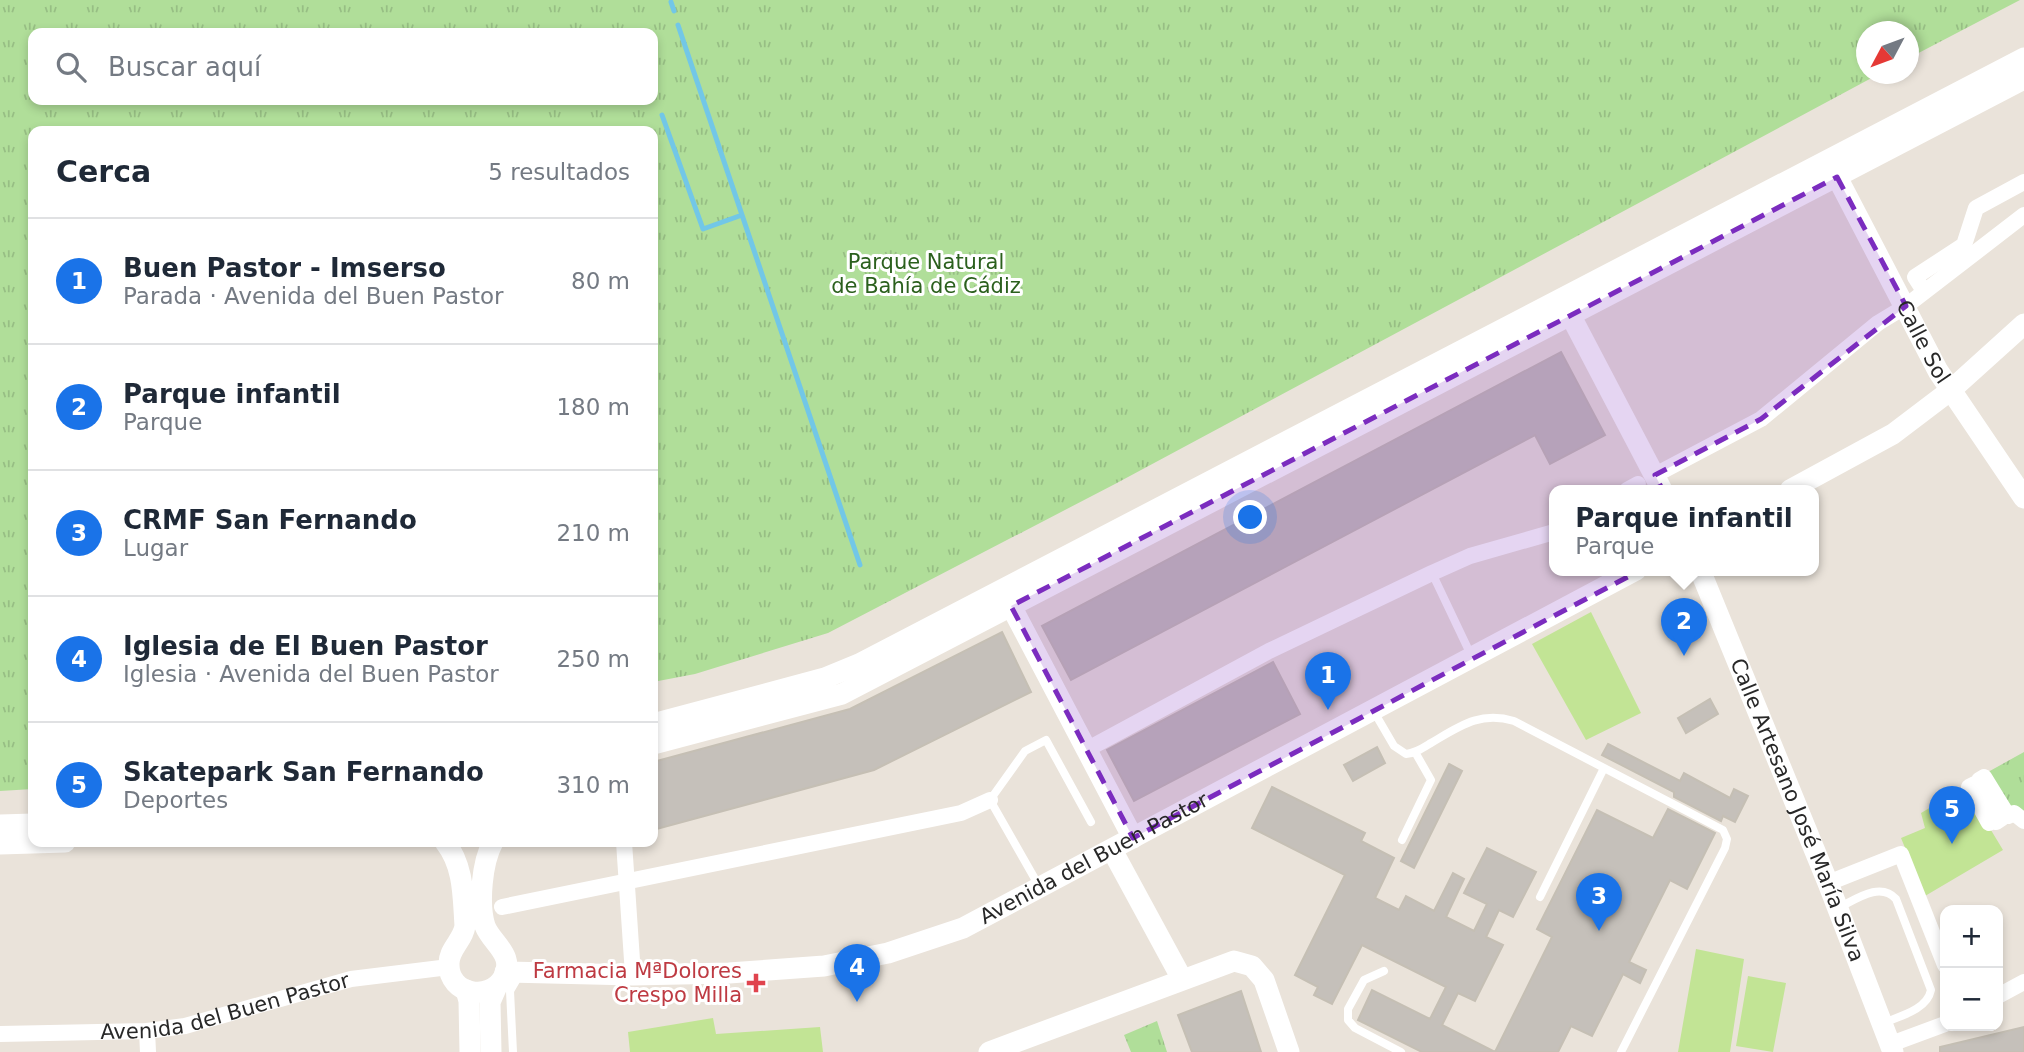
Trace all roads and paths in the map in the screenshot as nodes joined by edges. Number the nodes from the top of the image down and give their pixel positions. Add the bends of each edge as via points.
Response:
1 (2024, 58) edge
2 (2024, 79) edge
3 (1837, 177) junction
4 (2024, 182) edge
5 (2024, 215) edge
6 (1924, 291) junction
7 (1565, 306) junction
8 (1906, 306) junction
9 (2023, 327) edge
10 (1951, 390) junction
11 (1646, 485) edge
12 (1799, 485) edge
13 (2024, 498) edge
14 (1549, 534) edge
15 (1432, 573) junction
16 (1625, 576) edge
17 (1702, 576) edge
18 (1011, 606) junction
19 (1473, 658) junction
20 (1373, 709) junction
21 (658, 723) edge
22 (658, 743) edge
23 (1086, 750) junction
24 (1415, 752) junction
25 (1604, 768) junction
26 (990, 800) junction
27 (2021, 813) edge
28 (1091, 822) dead end
29 (1989, 822) dead end
30 (28, 824) edge
31 (0, 825) edge
32 (1133, 838) junction
33 (1402, 840) dead end
34 (28, 843) edge
35 (0, 844) edge
36 (449, 847) edge
37 (491, 847) edge
38 (624, 847) edge
39 (1112, 850) junction
40 (627, 882) junction
41 (1828, 883) junction
42 (1040, 888) junction
43 (1540, 897) dead end
44 (502, 907) dead end
45 (1838, 908) junction
46 (458, 942) junction
47 (496, 942) junction
48 (1940, 952) edge
49 (449, 967) junction
50 (1384, 971) dead end
51 (633, 975) junction
52 (508, 977) junction
53 (1182, 979) junction
54 (2024, 982) edge
55 (466, 990) junction
56 (2003, 993) edge
57 (1883, 1023) junction
58 (1940, 1026) edge
59 (147, 1031) junction
60 (0, 1034) edge
61 (1892, 1048) edge
62 (148, 1052) edge
63 (470, 1052) edge
64 (491, 1052) edge
65 (513, 1052) edge
66 (989, 1052) edge
67 (1289, 1052) edge
68 (1401, 1052) edge
69 (1621, 1052) edge

1 - 7 street
2 - 3 street
3 - 7 street
3 - 8 street, Calle Sol
4 - 6 street via 1976,208 1964,245 1915,277
5 - 6 street
6 - 8 street
7 - 11 street
7 - 18 street
7 - 21 street via 859,664 825,678
8 - 10 street, Calle Sol
8 - 11 street via 1878,323 1761,419
9 - 10 street
10 - 12 street via 1893,434
10 - 13 street, Calle Sol
14 - 15 street via 1470,556
15 - 19 lane
15 - 23 street via 1269,651
16 - 19 street, Avenida del Buen Pastor
17 - 41 street, Calle Artesano José María Silva
18 - 22 street via 842,694
18 - 23 street
19 - 20 street, Avenida del Buen Pastor
20 - 24 lane via 1397,750
20 - 32 street, Avenida del Buen Pastor
23 - 32 street
24 - 25 lane via 1482,717 1499,717
24 - 33 lane via 1431,780
25 - 43 lane
25 - 69 lane via 1719,827 1727,839
26 - 28 lane via 1025,751 1046,740
26 - 40 street via 961,813
26 - 42 lane
27 - 29 street via 2008,816 1984,777 1979,780 2002,818 1996,822 1975,784 1969,787
30 - 31 street
32 - 39 street, Avenida del Buen Pastor
34 - 35 street
36 - 46 street via 460,870 465,926
37 - 47 street via 482,880 484,921
38 - 40 street
39 - 42 street, Avenida del Buen Pastor
39 - 53 street
40 - 44 street
40 - 51 street
41 - 45 street, Calle Artesano José María Silva
41 - 48 street via 1901,854
42 - 51 street, Avenida del Buen Pastor via 963,928 888,953 824,966
45 - 57 street, Calle Artesano José María Silva
45 - 57 lane via 1880,890 1896,899 1931,990 1923,1006
46 - 47 street via 482,935
46 - 49 street
47 - 52 street via 505,956
49 - 55 street via 453,980
49 - 59 street, Avenida del Buen Pastor via 351,979 185,1026
50 - 68 lane via 1364,980 1348,1009 1348,1020
51 - 52 street, Avenida del Buen Pastor
52 - 55 street via 482,993
52 - 64 street via 491,1002
52 - 65 lane
53 - 66 street
53 - 67 street via 1234,961 1252,966 1265,980
54 - 56 street
55 - 63 street
57 - 61 street, Calle Artesano José María Silva
58 - 61 street
59 - 60 street, Avenida del Buen Pastor
59 - 62 street

